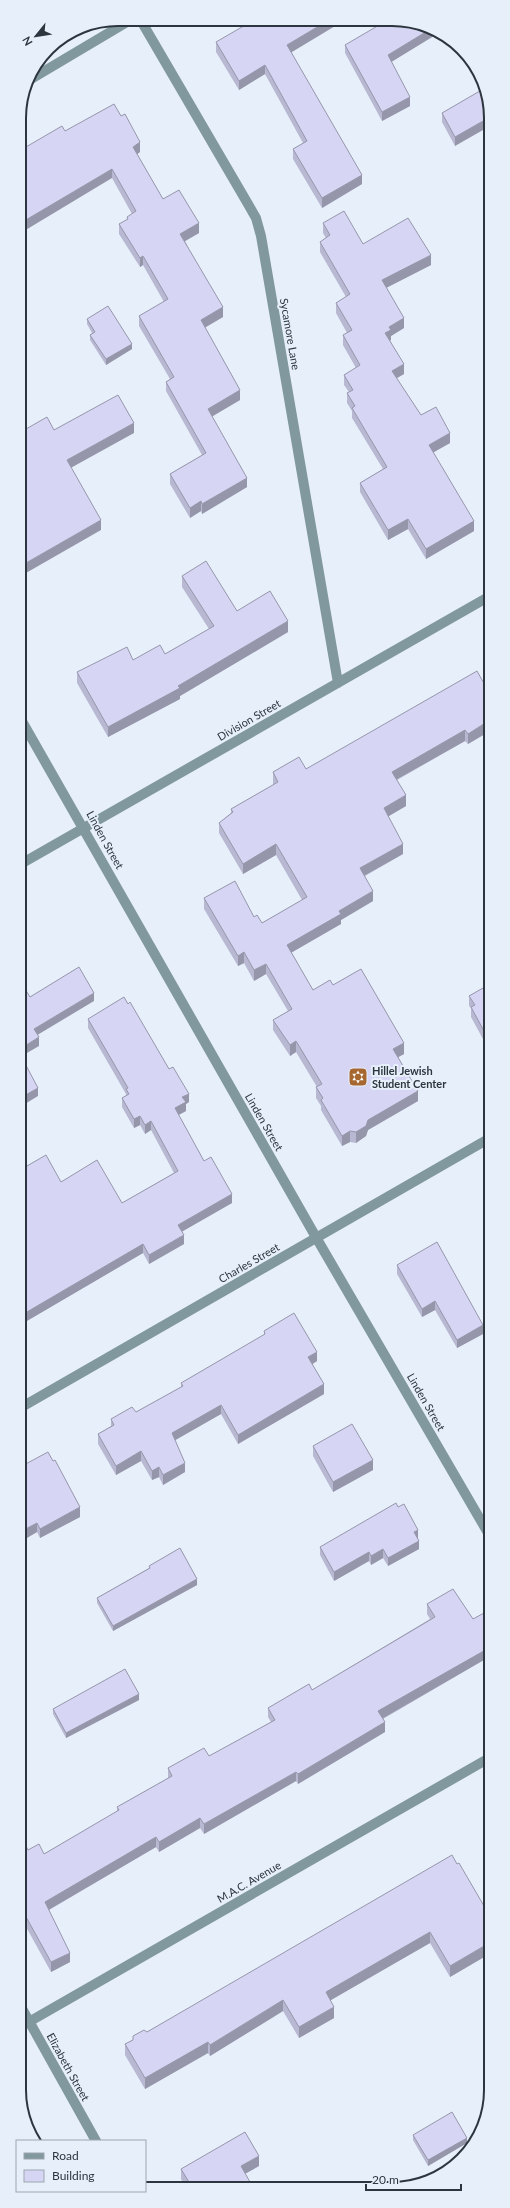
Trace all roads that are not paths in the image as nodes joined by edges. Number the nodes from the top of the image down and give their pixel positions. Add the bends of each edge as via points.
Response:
1 (120, 26) edge
2 (144, 26) edge
3 (35, 76) edge
4 (484, 599) edge
5 (338, 683) junction
6 (26, 728) edge
7 (84, 828) junction
8 (26, 862) edge
9 (484, 1142) edge
10 (317, 1239) junction
11 (26, 1405) edge
12 (484, 1526) edge
13 (484, 1761) edge
14 (26, 2023) edge
15 (26, 2027) edge
16 (95, 2140) edge

1 - 3 street
2 - 5 street, Sycamore Lane via 256,218
4 - 5 street, Division Street
5 - 7 street, Division Street
6 - 7 street, Linden Street
7 - 8 street, Division Street
7 - 10 street, Linden Street
9 - 10 street, Charles Street
10 - 11 street, Charles Street
10 - 12 street, Linden Street
13 - 14 street, M.A.C. Avenue
15 - 16 street, Elizabeth Street

